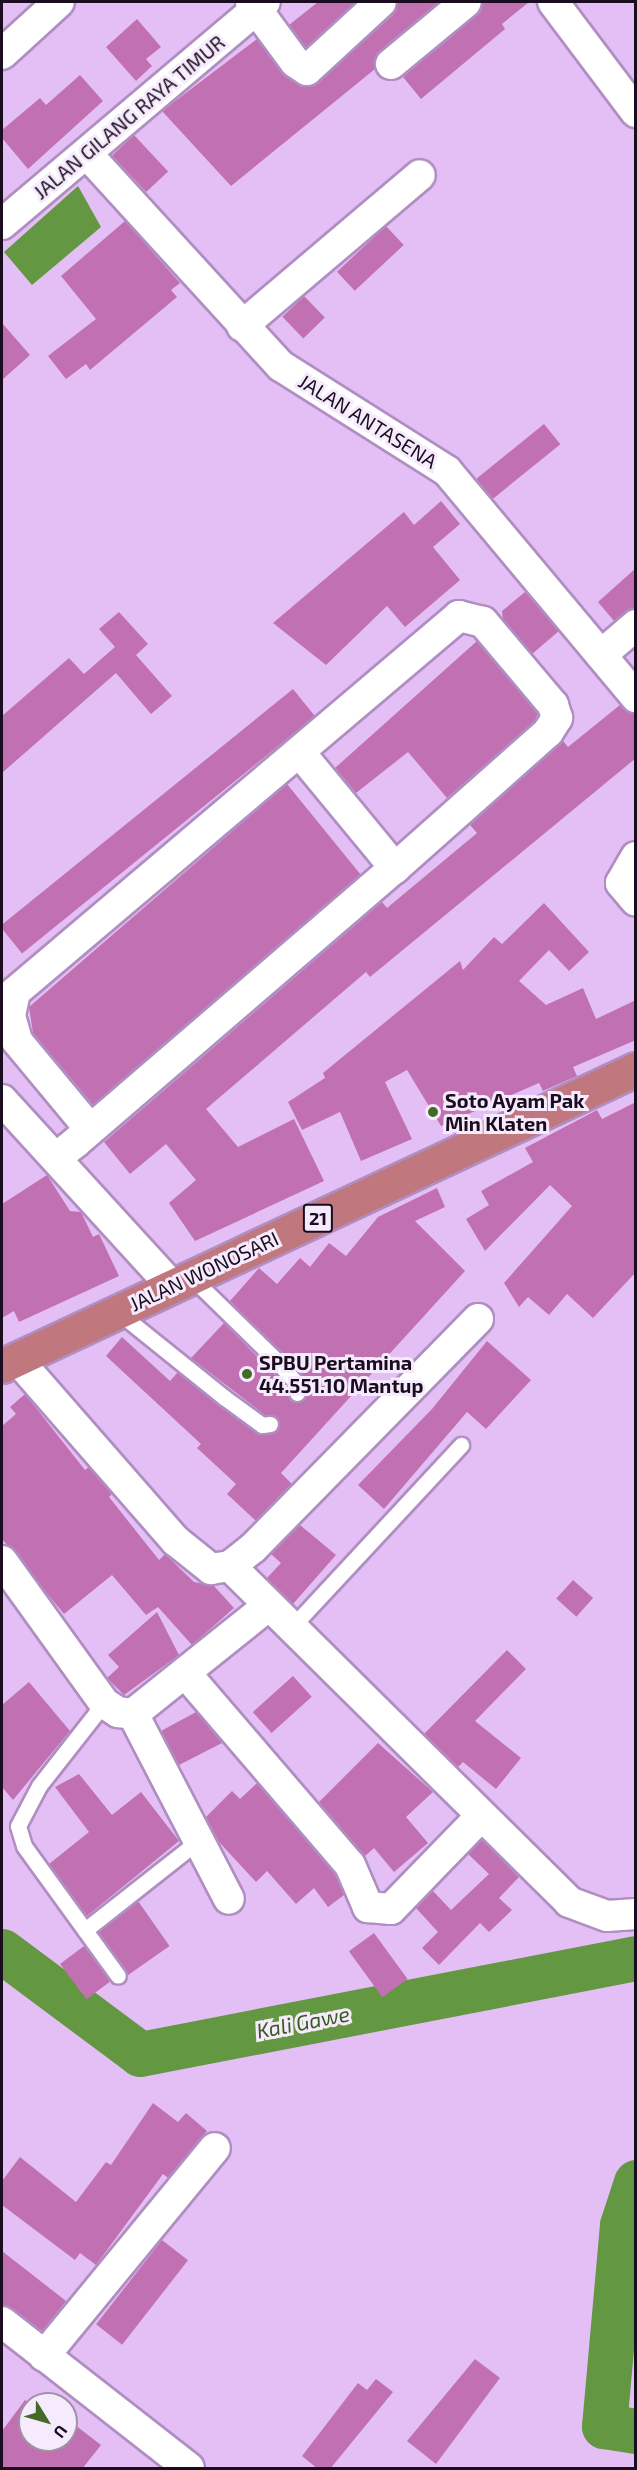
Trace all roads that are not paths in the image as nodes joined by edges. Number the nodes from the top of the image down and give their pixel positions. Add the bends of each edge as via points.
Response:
1 (59, 2) edge
2 (381, 2) edge
3 (466, 2) edge
4 (553, 2) edge
5 (258, 4) edge
6 (2, 54) edge
7 (391, 64) dead end
8 (636, 112) edge
9 (88, 155) junction
10 (420, 175) dead end
11 (2, 224) edge
12 (242, 326) junction
13 (636, 625) edge
14 (601, 655) junction
15 (636, 697) edge
16 (301, 754) junction
17 (636, 857) edge
18 (395, 868) junction
19 (636, 901) edge
20 (636, 1069) edge
21 (2, 1100) edge
22 (90, 1129) junction
23 (57, 1157) junction
24 (182, 1282) junction
25 (118, 1312) junction
26 (478, 1319) dead end
27 (9, 1363) edge
28 (297, 1393) dead end
29 (270, 1425) dead end
30 (461, 1445) dead end
31 (2, 1561) edge
32 (230, 1566) junction
33 (268, 1606) junction
34 (291, 1628) junction
35 (188, 1675) junction
36 (104, 1703) junction
37 (134, 1714) junction
38 (482, 1816) junction
39 (198, 1840) junction
40 (229, 1899) dead end
41 (636, 1914) edge
42 (85, 1930) junction
43 (118, 1976) dead end
44 (215, 2148) dead end
45 (2, 2322) edge
46 (44, 2356) junction
47 (189, 2469) edge

1 - 6 street
2 - 5 street via 307,70 295,62
3 - 7 street
4 - 8 street
5 - 9 street, JALAN GILANG RAYA TIMUR
9 - 11 street, JALAN GILANG RAYA TIMUR
9 - 12 street, JALAN ANTASENA
10 - 12 street
12 - 14 street, JALAN ANTASENA via 281,366 447,471
13 - 14 street
14 - 15 street, JALAN ANTASENA
16 - 18 street
16 - 18 street via 459,616 483,622 546,696 556,718 548,732
16 - 22 street via 15,992 10,1016 17,1041
17 - 19 street via 621,883
18 - 22 street
20 - 24 highway, JALAN WONOSARI / 21
21 - 23 street
22 - 23 street
23 - 24 street
24 - 25 highway, JALAN WONOSARI / 21
24 - 28 lane via 278,1361 298,1385
25 - 27 highway, JALAN WONOSARI / 21
25 - 29 lane via 225,1398 262,1425
26 - 32 street
27 - 32 street via 196,1561 210,1569
30 - 34 lane
31 - 36 street
32 - 33 street
33 - 34 street
33 - 35 street
34 - 38 street
35 - 37 street
35 - 38 street via 350,1865 368,1907 391,1909
36 - 37 street
36 - 42 lane via 39,1786 18,1826 24,1846
37 - 39 street
38 - 41 street via 569,1902 607,1916
39 - 40 street
39 - 42 lane
42 - 43 lane
44 - 46 street
45 - 46 street
46 - 47 street

